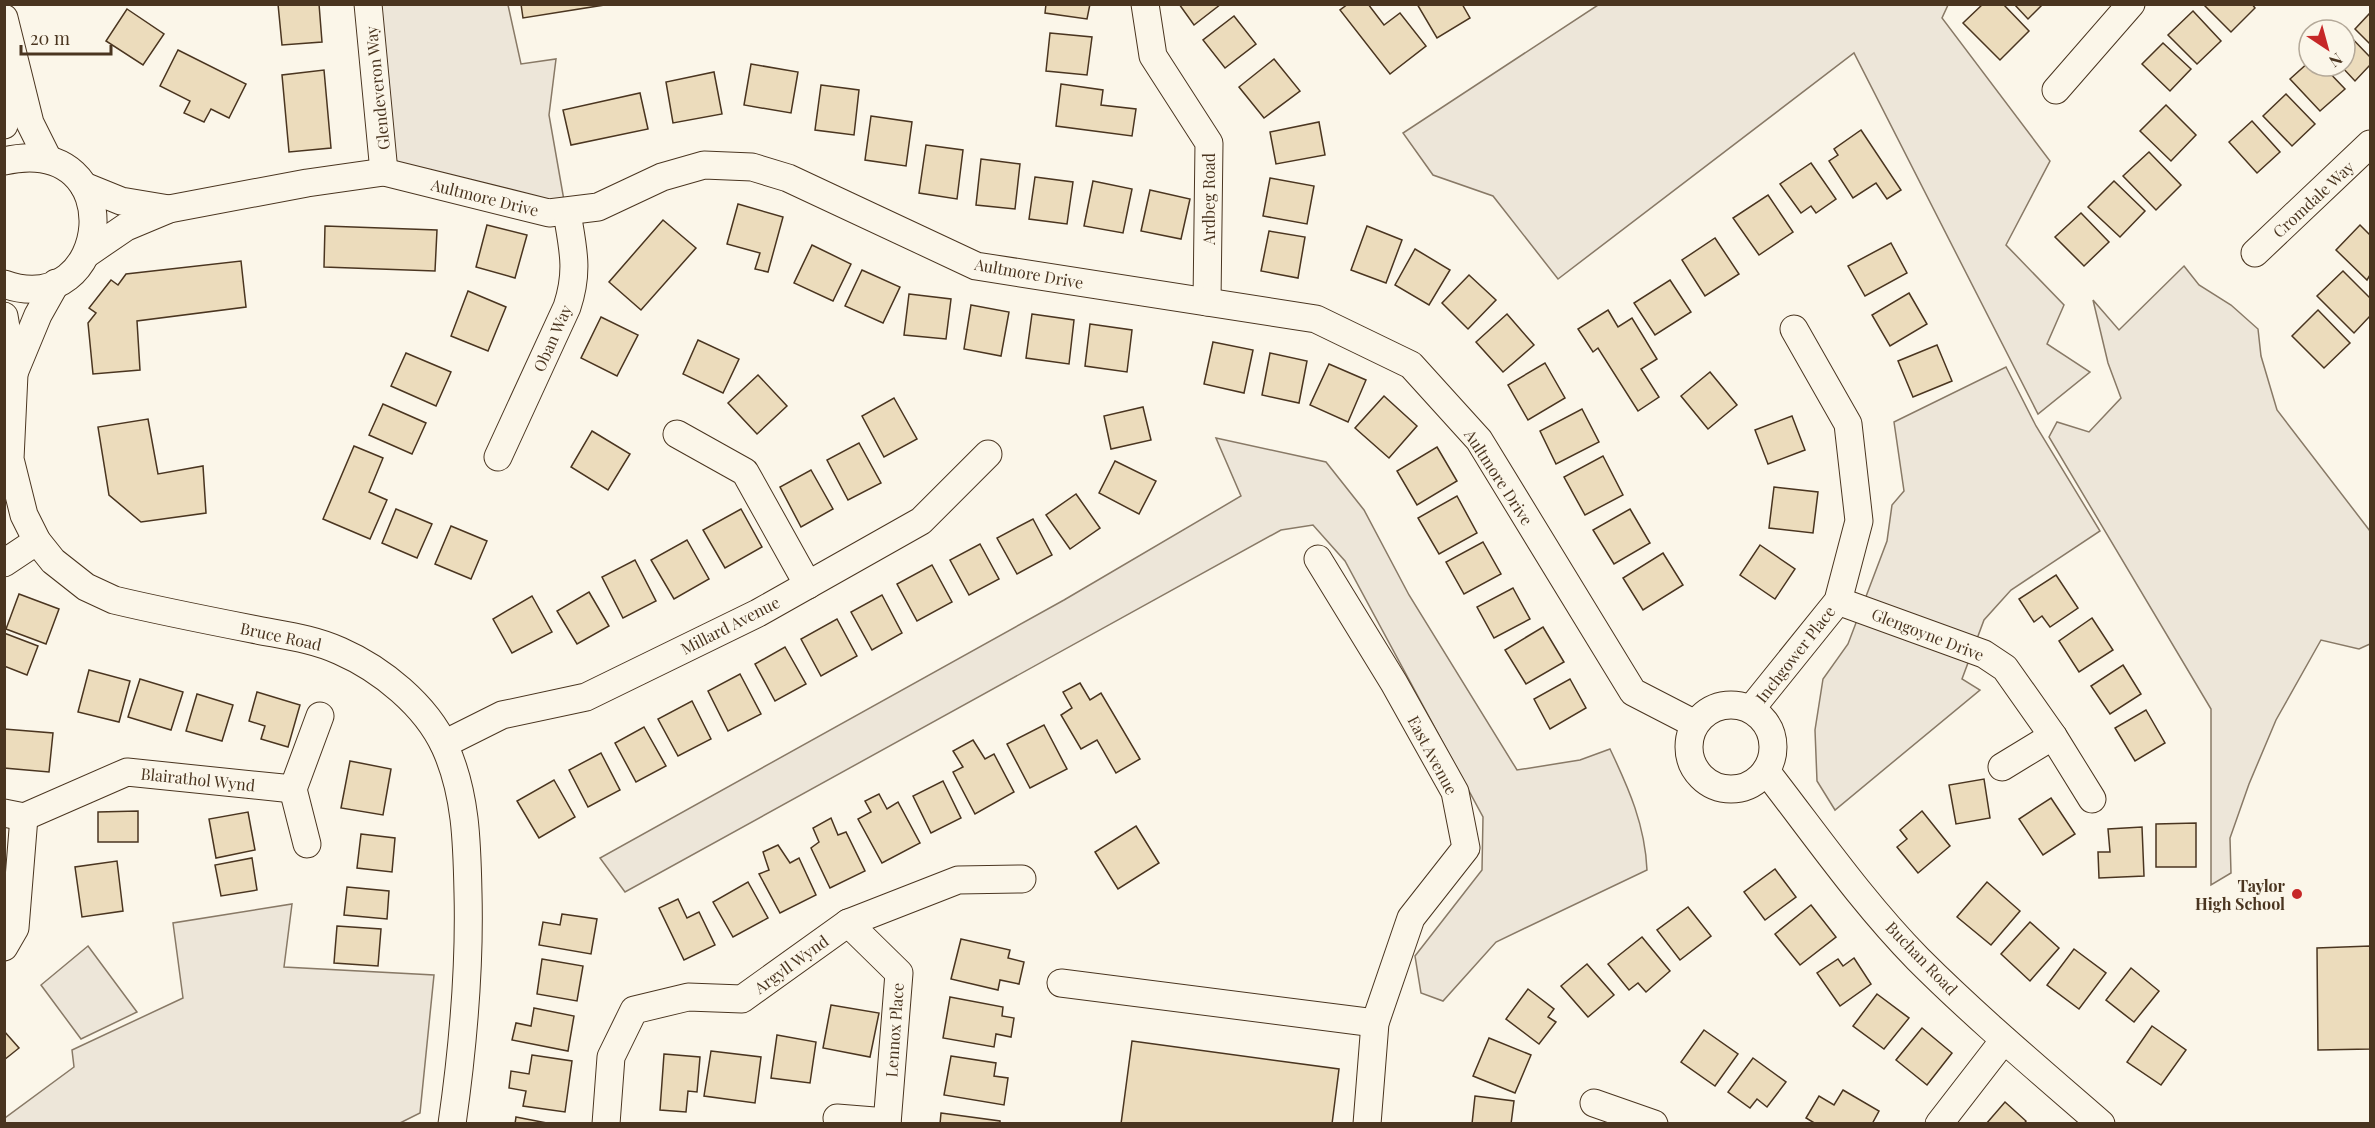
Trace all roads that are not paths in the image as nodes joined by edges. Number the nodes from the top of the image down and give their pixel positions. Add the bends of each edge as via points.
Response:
1 (368, 4) edge
2 (1145, 4) edge
3 (2131, 4) edge
4 (4, 18) edge
5 (16, 72) junction
6 (2056, 90) dead end
7 (4, 125) edge
8 (2370, 144) edge
9 (48, 159) junction
10 (4, 161) edge
11 (384, 172) junction
12 (84, 186) junction
13 (168, 209) junction
14 (567, 213) junction
15 (88, 253) junction
16 (2255, 253) dead end
17 (56, 283) junction
18 (4, 284) edge
19 (1208, 302) junction
20 (4, 315) edge
21 (1794, 328) dead end
22 (14, 374) junction
23 (677, 434) dead end
24 (988, 454) dead end
25 (498, 457) dead end
26 (37, 542) junction
27 (1318, 559) dead end
28 (4, 563) edge
29 (808, 585) junction
30 (1838, 601) junction
31 (1751, 709) junction
32 (320, 716) dead end
33 (1695, 724) junction
34 (2053, 736) junction
35 (444, 744) junction
36 (2002, 767) dead end
37 (1766, 771) junction
38 (293, 789) junction
39 (2092, 799) dead end
40 (14, 815) edge
41 (307, 844) dead end
42 (1022, 879) dead end
43 (848, 923) junction
44 (4, 947) edge
45 (1061, 982) dead end
46 (1375, 1023) junction
47 (2004, 1040) junction
48 (1594, 1103) dead end
49 (837, 1118) dead end
50 (887, 1123) edge
51 (453, 1124) edge
52 (606, 1124) edge
53 (1367, 1124) edge
54 (1654, 1124) edge
55 (1939, 1124) edge
56 (2101, 1124) edge

1 - 11 street, Glendeveron Way
2 - 19 street, Ardbeg Road via 1153,56 1209,143
3 - 6 street
4 - 5 street
5 - 7 street
5 - 9 street via 30,123
8 - 16 street, Cromdale Way
9 - 10 street via 25,156
9 - 12 street via 69,169
11 - 13 street, Aultmore Drive
11 - 14 street, Aultmore Drive via 549,213
12 - 13 street, Aultmore Drive via 121,201
12 - 15 street via 93,208 95,231
13 - 15 street, Aultmore Drive via 126,227
14 - 19 street, Aultmore Drive via 598,207 662,177 704,165 752,167 788,178 976,266
14 - 25 street, Oban Way via 575,282
15 - 17 street via 74,272
17 - 18 street via 36,289
17 - 22 street, Bruce Road
19 - 33 street, Aultmore Drive via 1316,320 1411,365 1479,440 1633,692
20 - 22 street, Bruce Road
21 - 30 street, Inchgower Place via 1848,424 1859,521
22 - 26 street, Bruce Road via 10,459 24,515
23 - 29 street via 745,471
24 - 29 street, Millard Avenue via 921,521
26 - 28 street
26 - 35 street, Bruce Road via 67,574 114,600 314,641 364,662 412,702
27 - 46 street, East Avenue via 1455,792 1466,848 1411,918
29 - 35 street, Millard Avenue via 586,697 502,715
30 - 31 street, Inchgower Place
30 - 34 street, Glengoyne Drive via 1984,654 2005,668
31 - 33 street via 1724,705 1710,710
31 - 37 street via 1763,718 1773,738
32 - 38 street
33 - 37 street via 1689,740 1692,763 1700,776 1713,785 1742,788
34 - 36 street
34 - 39 street, Glengoyne Drive
35 - 51 street, Bruce Road via 459,786 468,848 468,975
37 - 47 street, Buchan Road via 1917,957
38 - 40 street, Blairathol Wynd via 127,772
38 - 41 street
40 - 44 street via 15,928
42 - 43 street, Argyll Wynd via 958,880
43 - 50 street, Lennox Place via 899,973
43 - 52 street, Argyll Wynd via 742,999 688,997 634,1010 611,1057
45 - 46 street
46 - 53 street, East Avenue
47 - 55 street
47 - 56 street, Buchan Road
48 - 54 street
49 - 50 street, Lennox Place

